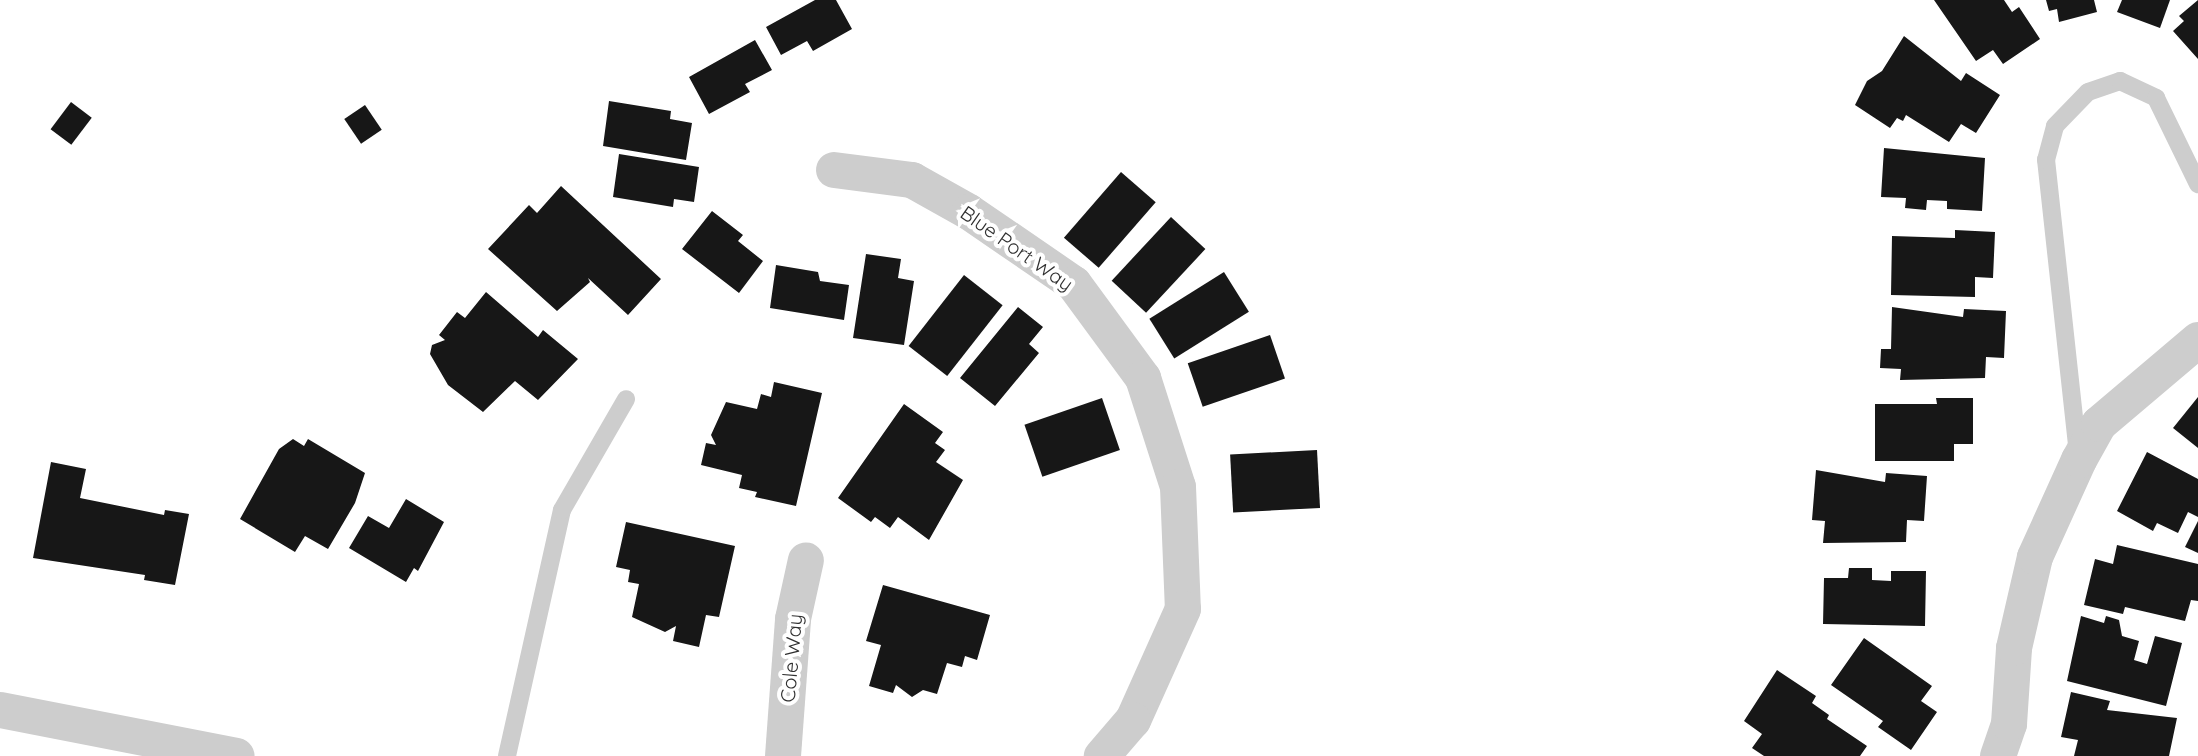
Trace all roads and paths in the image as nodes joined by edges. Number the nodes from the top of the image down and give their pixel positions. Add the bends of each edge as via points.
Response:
1 (834, 170) dead end
2 (2198, 184) edge
3 (2198, 340) edge
4 (626, 399) dead end
5 (2079, 460) junction
6 (806, 560) dead end
7 (0, 710) edge
8 (237, 756) edge
9 (507, 756) edge
10 (783, 756) edge
11 (1102, 756) edge
12 (1998, 756) edge

1 - 11 street, Blue Port Way via 912,180 969,212 1074,284 1143,378 1178,487 1183,609 1133,720
2 - 5 lane via 2156,98 2120,81 2088,92 2055,126 2046,160
3 - 5 street via 2099,424
4 - 9 lane via 562,510
5 - 12 street via 2035,557 2014,648 2009,724
6 - 10 street, Cole Way via 793,619
7 - 8 street

